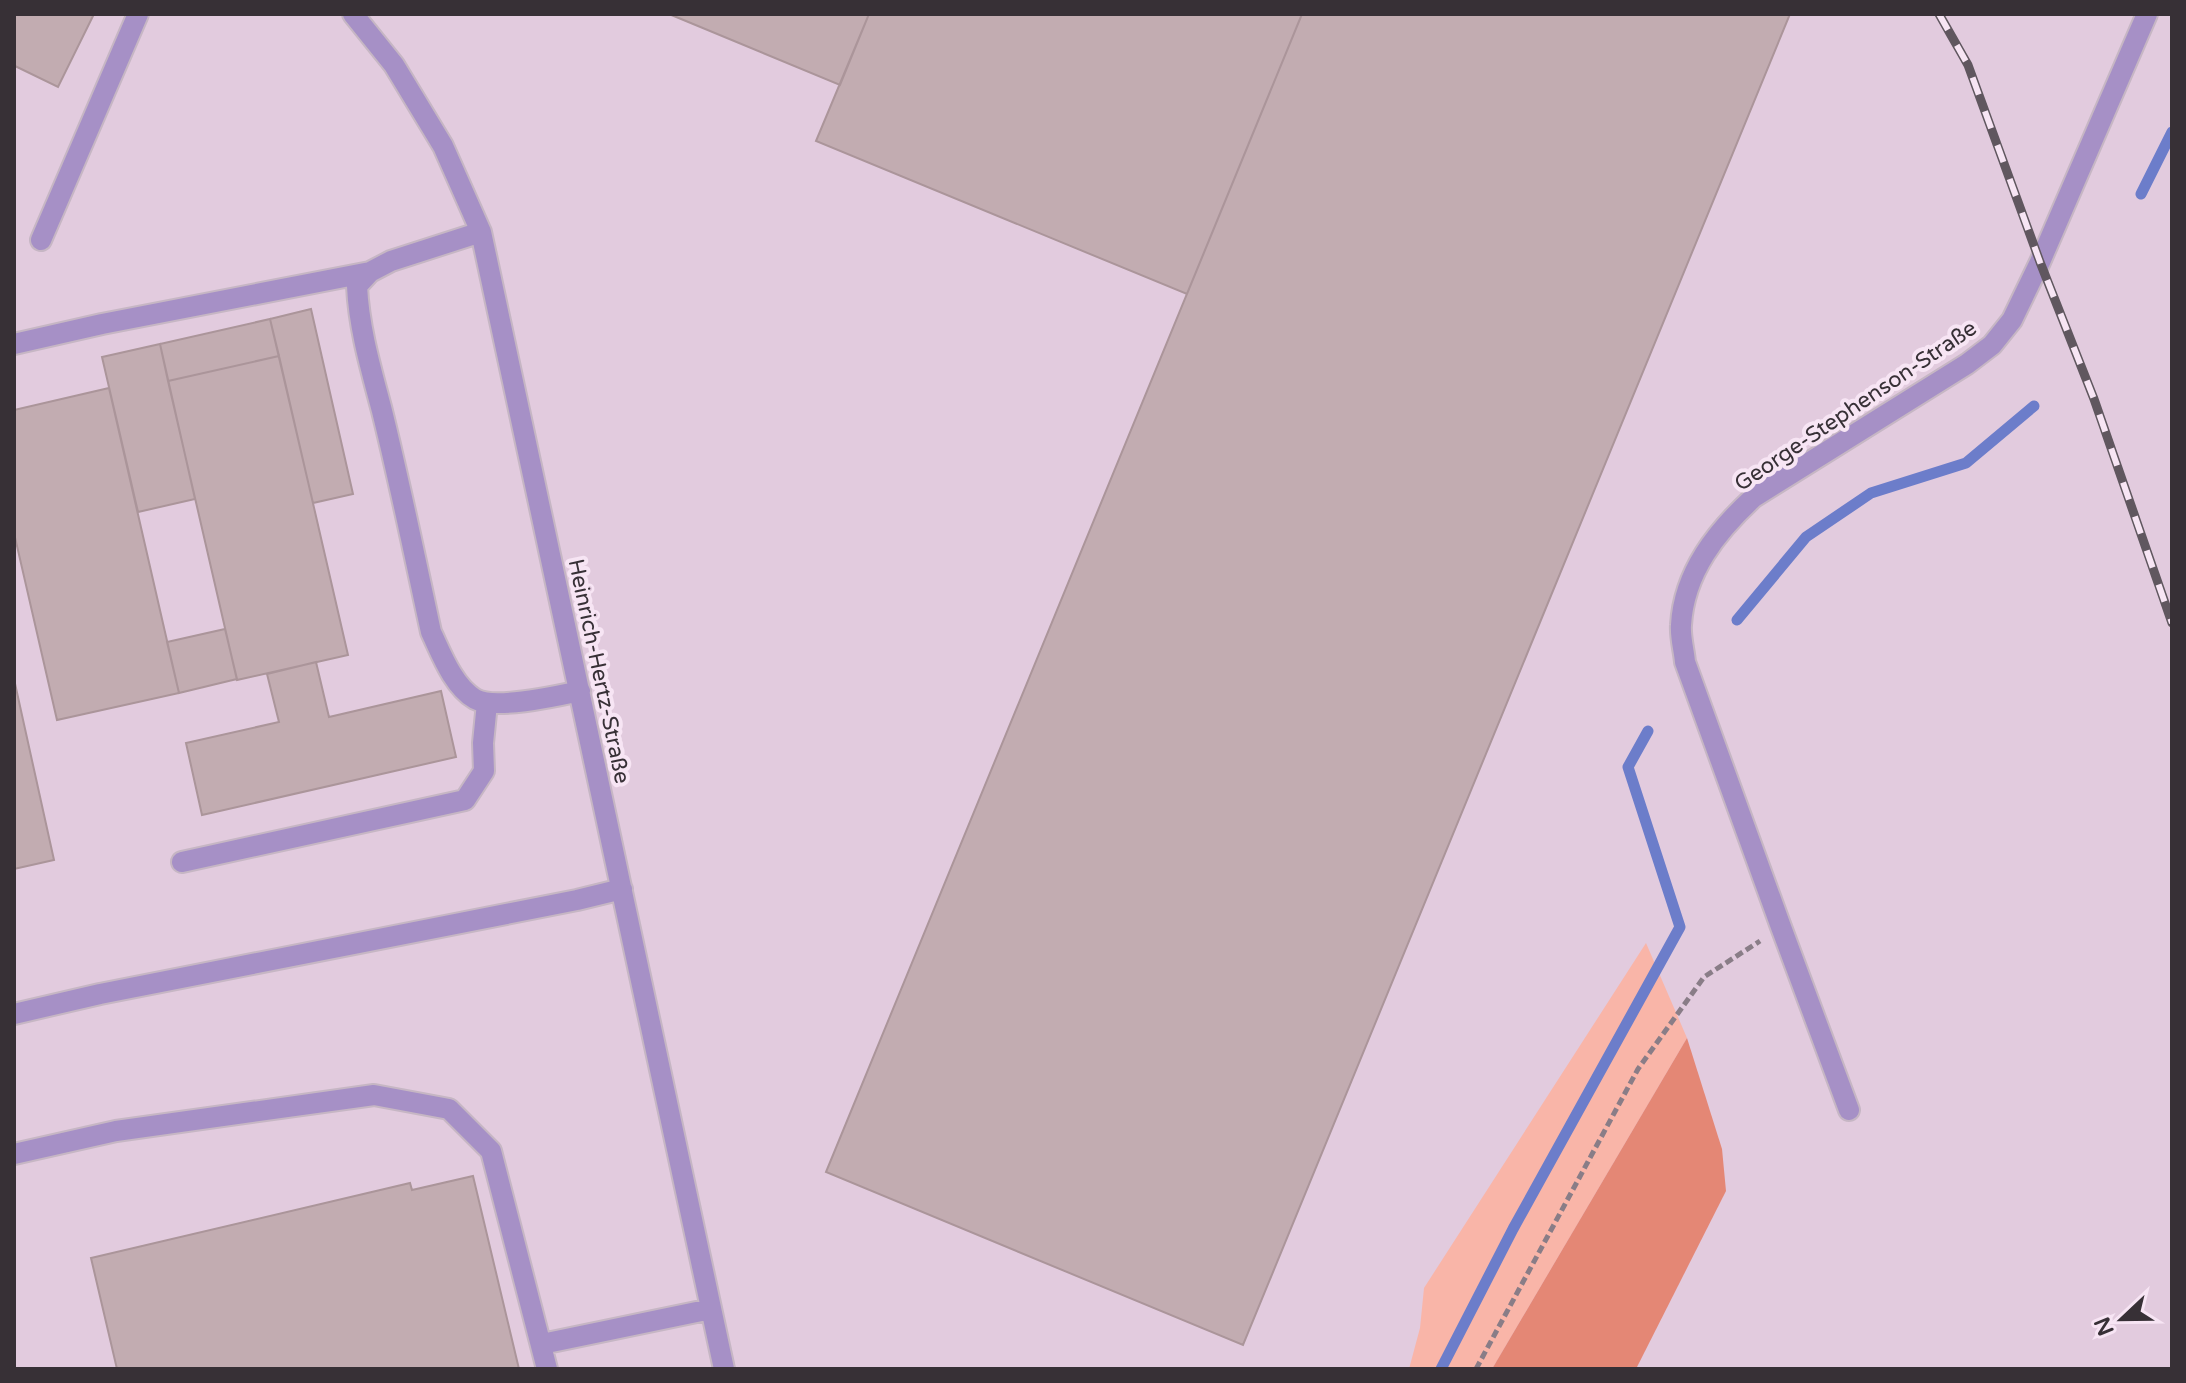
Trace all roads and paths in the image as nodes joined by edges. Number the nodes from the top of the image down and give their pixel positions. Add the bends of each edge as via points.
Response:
1 (138, 14) edge
2 (353, 14) edge
3 (2147, 14) edge
4 (481, 232) junction
5 (41, 240) dead end
6 (370, 272) junction
7 (14, 344) edge
8 (580, 691) junction
9 (487, 703) junction
10 (182, 862) dead end
11 (622, 889) junction
12 (1781, 927) junction
13 (14, 1014) edge
14 (1849, 1110) dead end
15 (14, 1154) edge
16 (711, 1309) junction
17 (542, 1344) junction
18 (547, 1369) edge
19 (724, 1369) edge
20 (1476, 1369) edge

1 - 5 street
2 - 4 street, Heinrich-Hertz-Straße via 394,65 443,146
3 - 12 street, George-Stephenson-Straße via 2040,262 2012,320 1992,345 1754,497 1706,550 1687,588 1681,626 1685,662
4 - 6 street
4 - 8 street, Heinrich-Hertz-Straße
6 - 7 street
6 - 9 street via 357,286 358,311 431,632 460,684
8 - 9 street
8 - 11 street, Heinrich-Hertz-Straße
9 - 10 street via 484,771 465,800
11 - 13 street
11 - 16 street, Heinrich-Hertz-Straße
12 - 14 street, George-Stephenson-Straße
12 - 20 path via 1704,977 1638,1069
15 - 17 street via 116,1131 374,1095 449,1109 491,1151
16 - 17 street
16 - 19 street, Heinrich-Hertz-Straße
17 - 18 street

